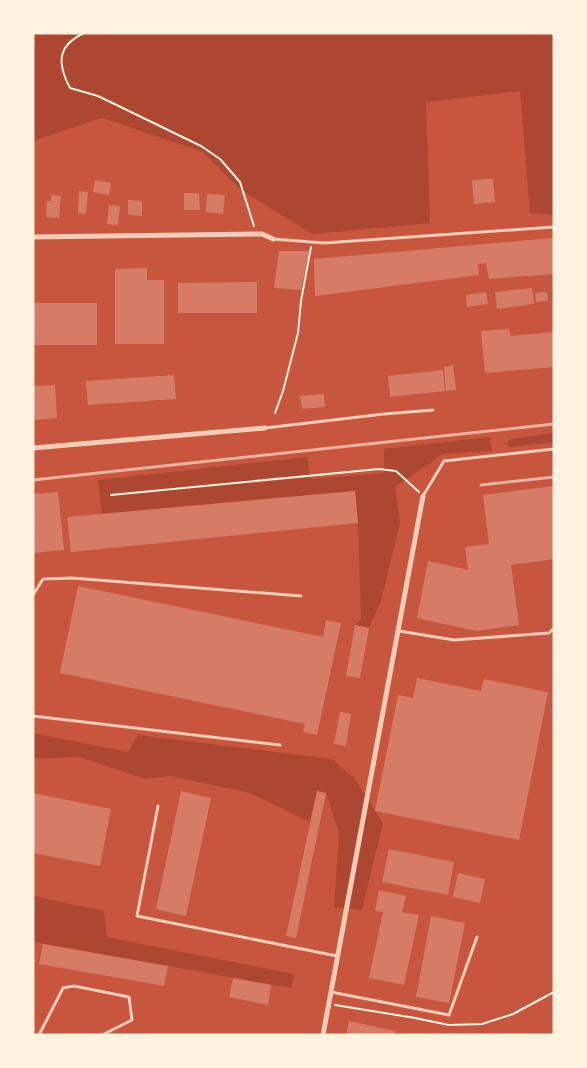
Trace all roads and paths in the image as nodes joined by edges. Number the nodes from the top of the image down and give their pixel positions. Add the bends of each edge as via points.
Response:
1 (84, 33) edge
2 (554, 227) edge
3 (262, 234) junction
4 (33, 237) edge
5 (273, 239) joint
6 (310, 242) junction
7 (433, 410) dead end
8 (274, 413) dead end
9 (265, 428) joint
10 (33, 448) edge
11 (554, 449) edge
12 (111, 495) dead end
13 (423, 496) junction
14 (33, 595) edge
15 (301, 596) dead end
16 (554, 628) edge
17 (399, 631) junction
18 (33, 716) edge
19 (280, 746) dead end
20 (158, 806) dead end
21 (477, 938) dead end
22 (338, 957) junction
23 (332, 992) junction
24 (39, 1035) edge
25 (102, 1035) edge
26 (323, 1035) edge

1 - 3 path via 70,40 62,56 63,74 70,88 98,96 220,159 240,182 252,224
2 - 6 lane
3 - 4 street
3 - 5 street
5 - 6 lane
6 - 8 path via 298,333
7 - 9 lane
9 - 10 street
11 - 13 lane via 444,461
12 - 13 path via 379,469 396,471
13 - 17 street
14 - 15 lane via 44,579 72,578
16 - 17 lane via 549,633 454,640
17 - 22 street
18 - 19 lane
20 - 22 lane via 137,916
21 - 23 lane via 449,1015
22 - 23 street
23 - 26 street
24 - 25 lane via 63,988 74,986 129,998 132,1020

